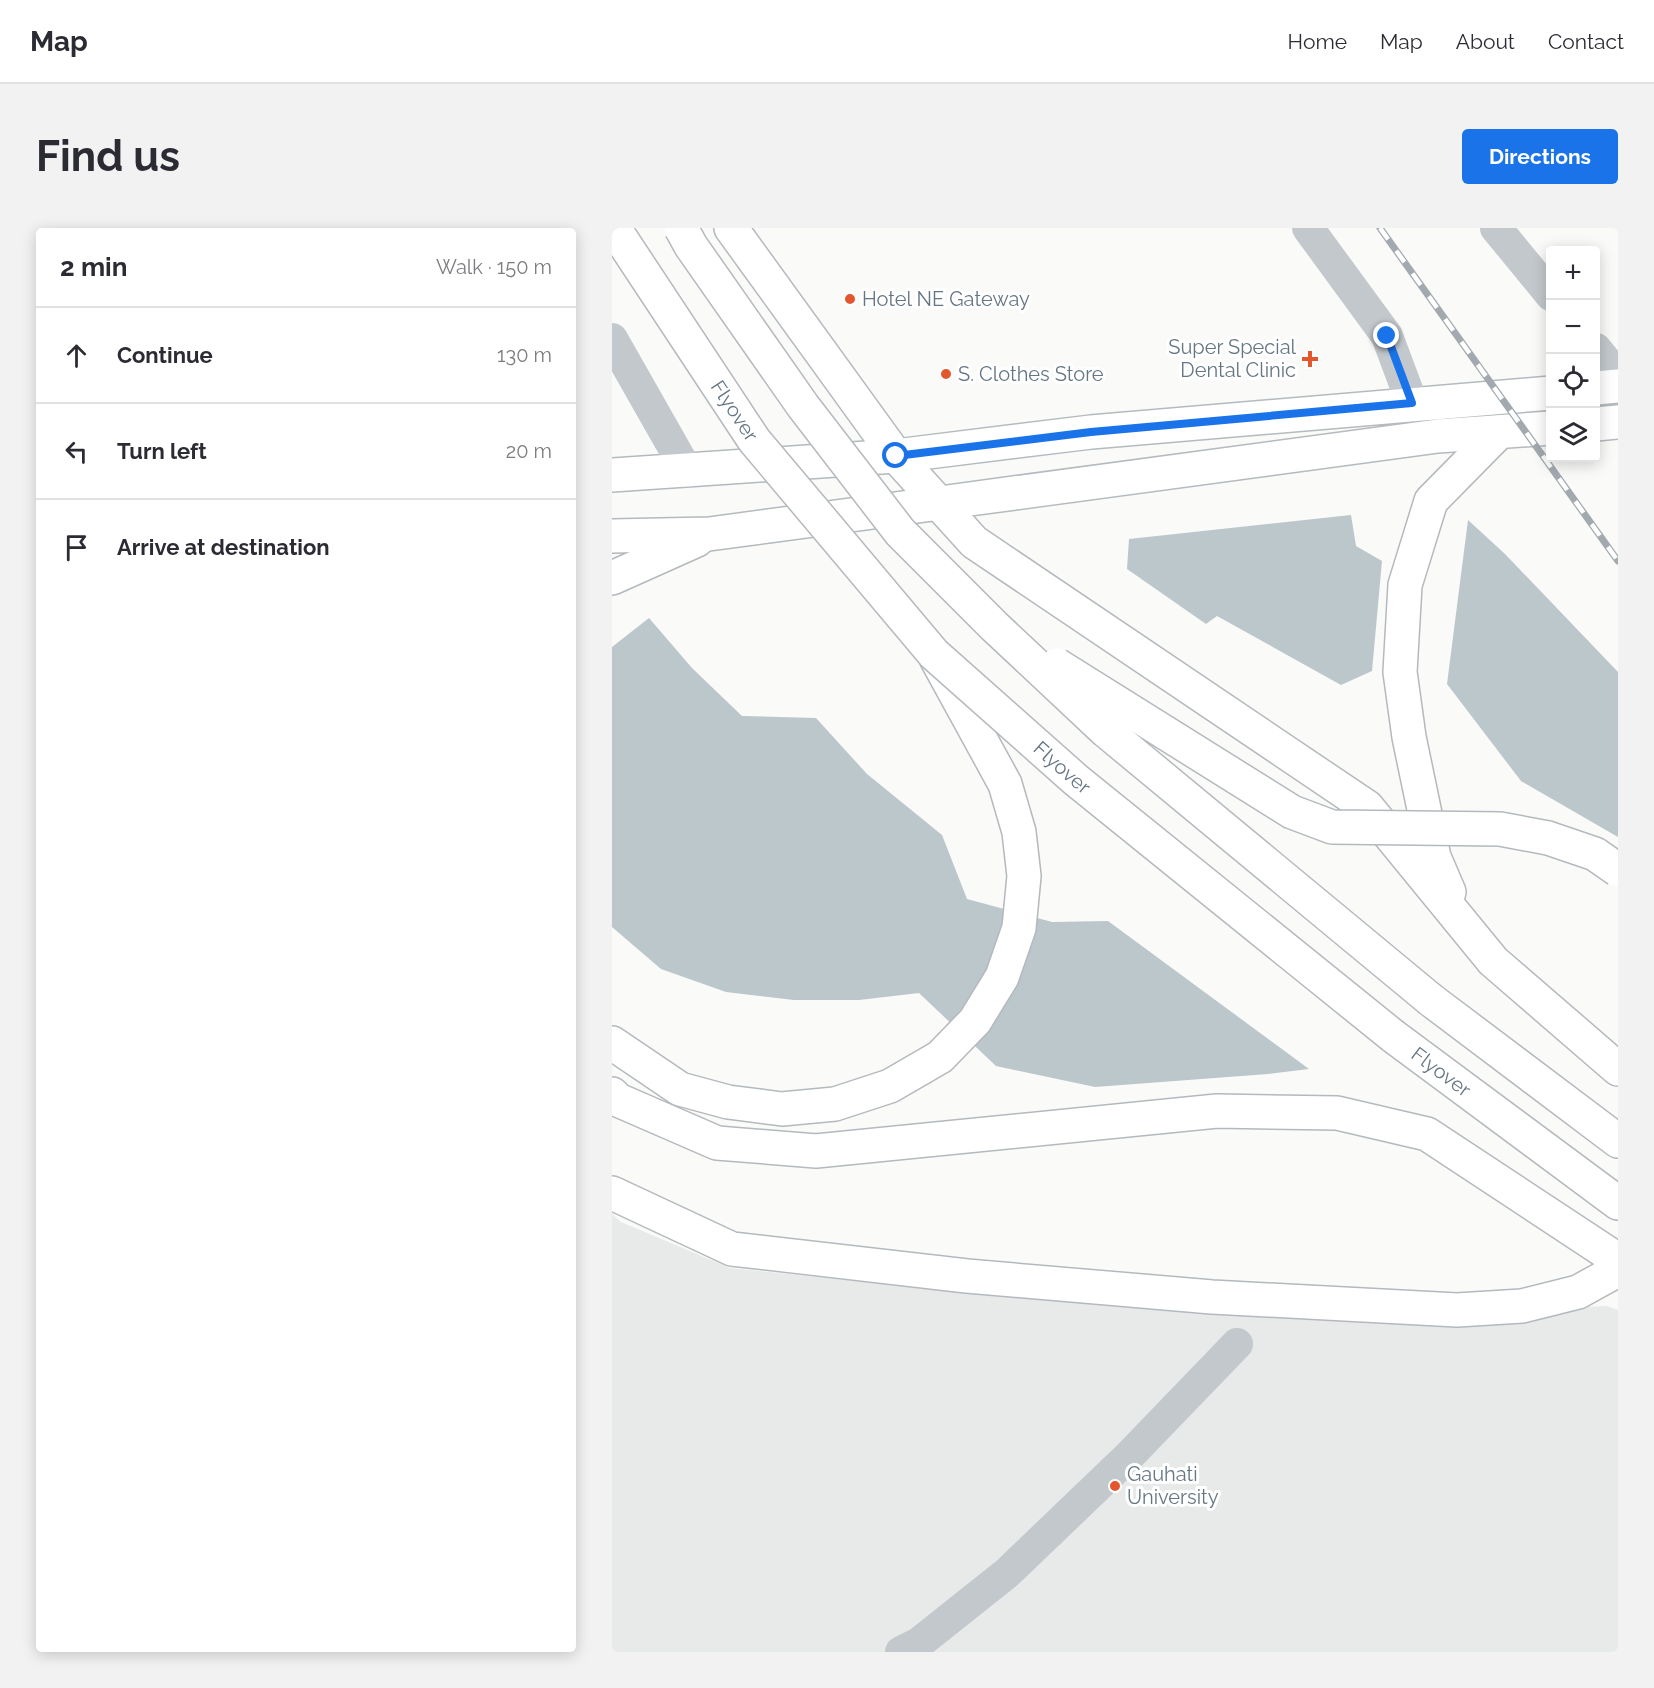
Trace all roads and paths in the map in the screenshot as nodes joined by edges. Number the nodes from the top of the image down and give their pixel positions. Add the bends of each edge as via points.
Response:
1 (614, 228) edge
2 (681, 228) edge
3 (731, 228) edge
4 (1308, 228) edge
5 (1496, 228) edge
6 (1546, 289) edge
7 (612, 339) edge
8 (1600, 354) edge
9 (1618, 376) edge
10 (1618, 386) edge
11 (1600, 388) edge
12 (1546, 393) edge
13 (1412, 403) junction
14 (1618, 422) edge
15 (1600, 424) edge
16 (1546, 428) edge
17 (1499, 432) junction
18 (896, 456) junction
19 (687, 471) junction
20 (612, 475) edge
21 (940, 502) junction
22 (709, 534) junction
23 (612, 536) edge
24 (612, 578) edge
25 (994, 626) junction
26 (934, 654) junction
27 (1618, 870) edge
28 (1462, 923) junction
29 (612, 1043) edge
30 (1618, 1069) edge
31 (612, 1094) edge
32 (1618, 1141) edge
33 (612, 1193) edge
34 (1618, 1203) edge
35 (1618, 1260) edge
36 (1618, 1270) edge
37 (1237, 1344) dead end
38 (901, 1652) edge

1 - 26 main road, Flyover, bridge via 754,440
2 - 25 main road, bridge via 803,406 900,532
3 - 18 main road
4 - 13 street via 1387,336
5 - 6 street
7 - 19 street
8 - 9 street
10 - 11 main road
12 - 13 main road
13 - 18 main road via 1091,432
14 - 15 main road
16 - 17 main road
17 - 21 main road via 1438,436
17 - 28 main road via 1431,501 1405,585 1400,672 1409,737 1434,857
18 - 19 main road
18 - 21 main road
19 - 20 main road
21 - 22 main road
21 - 28 main road via 974,542 1367,807
22 - 23 main road
22 - 24 main road
25 - 27 main road, bridge via 1292,812 1332,827 1500,829 1548,838 1595,854
25 - 32 main road, bridge via 1106,731 1431,1000
26 - 29 main road via 1005,784 1019,832 1024,876 1019,928 1002,977 975,1021 940,1058 890,1086 835,1104 782,1109 728,1102 680,1089
26 - 34 main road, Flyover, bridge via 1076,780 1393,1036
28 - 30 main road via 1493,961
31 - 35 main road via 717,1143 816,1151 1217,1111 1337,1113 1427,1134
33 - 36 main road via 732,1249 967,1276 1212,1297 1457,1310 1522,1306 1578,1292
37 - 38 street via 1128,1457 1007,1573 919,1644

